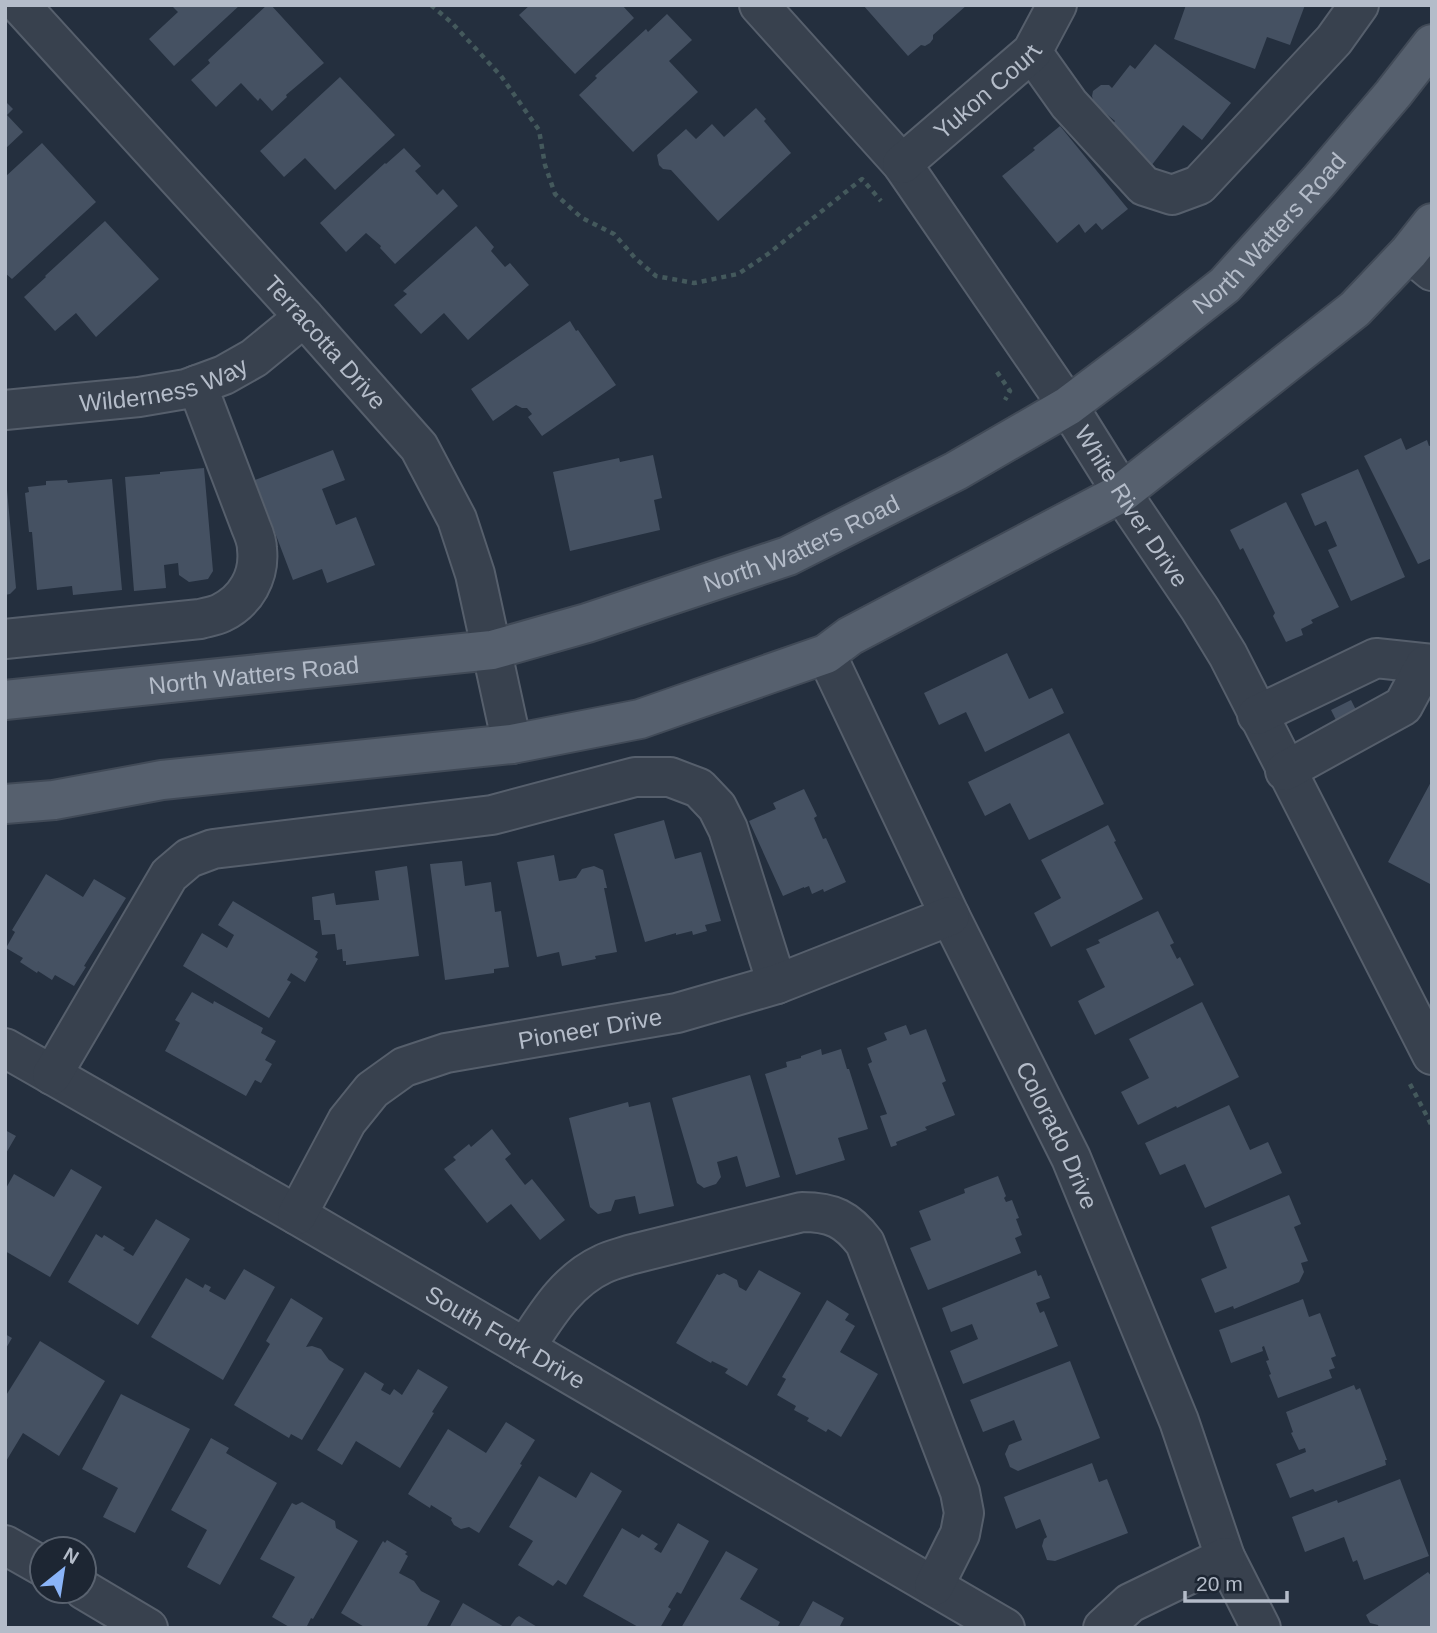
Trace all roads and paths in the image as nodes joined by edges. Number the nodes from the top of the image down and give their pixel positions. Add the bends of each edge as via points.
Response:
1 (20, 5) edge
2 (431, 5) edge
3 (759, 5) edge
4 (1057, 5) edge
5 (1359, 5) edge
6 (1432, 44) edge
7 (1032, 52) junction
8 (902, 164) junction
9 (884, 204) dead end
10 (1424, 249) edge
11 (304, 317) junction
12 (995, 370) dead end
13 (197, 385) junction
14 (1002, 405) dead end
15 (1068, 407) junction
16 (5, 410) edge
17 (1123, 492) junction
18 (5, 639) edge
19 (492, 650) junction
20 (826, 654) junction
21 (1429, 665) edge
22 (5, 700) edge
23 (1257, 715) junction
24 (512, 744) junction
25 (1285, 771) junction
26 (5, 804) edge
27 (950, 916) junction
28 (777, 984) junction
29 (5, 1048) edge
30 (1432, 1055) edge
31 (52, 1075) junction
32 (297, 1215) junction
33 (526, 1348) junction
34 (5, 1545) edge
35 (1225, 1557) junction
36 (28, 1558) edge
37 (934, 1586) junction
38 (98, 1598) edge
39 (148, 1628) edge
40 (1005, 1628) edge
41 (1103, 1628) edge
42 (1261, 1628) edge

1 - 11 street, Terracotta Drive
2 - 9 path via 501,76 539,130 555,194 582,218 614,234 656,276 695,283 738,274 862,179
3 - 8 street, White River Drive
4 - 7 street, Yukon Court
5 - 7 street via 1334,40 1199,185 1172,195 1144,186 1069,104
6 - 15 main road, North Watters Road via 1394,94 1225,285
7 - 8 street, Yukon Court
8 - 15 street, White River Drive
10 - 17 main road
11 - 13 street, Wilderness Way via 254,358
11 - 19 street, Terracotta Drive via 419,447 457,519
12 - 14 path via 1010,391
13 - 16 street, Wilderness Way via 139,397
13 - 18 street via 257,547 250,587 220,614 200,619
15 - 17 street, White River Drive
15 - 19 main road, North Watters Road via 956,471 788,556
17 - 20 main road via 850,636
17 - 23 street, White River Drive via 1228,655
19 - 22 main road, North Watters Road
19 - 24 street, Terracotta Drive
20 - 24 main road via 640,719
20 - 27 street, Colorado Drive
21 - 23 street via 1376,658
21 - 25 street via 1403,706
23 - 25 street, White River Drive
24 - 26 main road via 162,780
25 - 30 street, White River Drive
27 - 28 street, Pioneer Drive
27 - 35 street, Colorado Drive via 1071,1158 1179,1421
28 - 31 street via 717,807 699,788 670,777 635,777 492,814 213,849 189,858 169,875
28 - 32 street, Pioneer Drive via 677,1013 446,1054 404,1066 372,1090 347,1121
29 - 31 street, South Fork Drive
31 - 32 street, South Fork Drive
32 - 33 street, South Fork Drive
33 - 37 street, South Fork Drive
33 - 37 street via 573,1283 602,1264 802,1212 839,1218 865,1243 960,1492 964,1513 960,1534
34 - 36 street
35 - 41 street via 1129,1603
35 - 42 street, Colorado Drive
37 - 40 street, South Fork Drive
38 - 39 street

